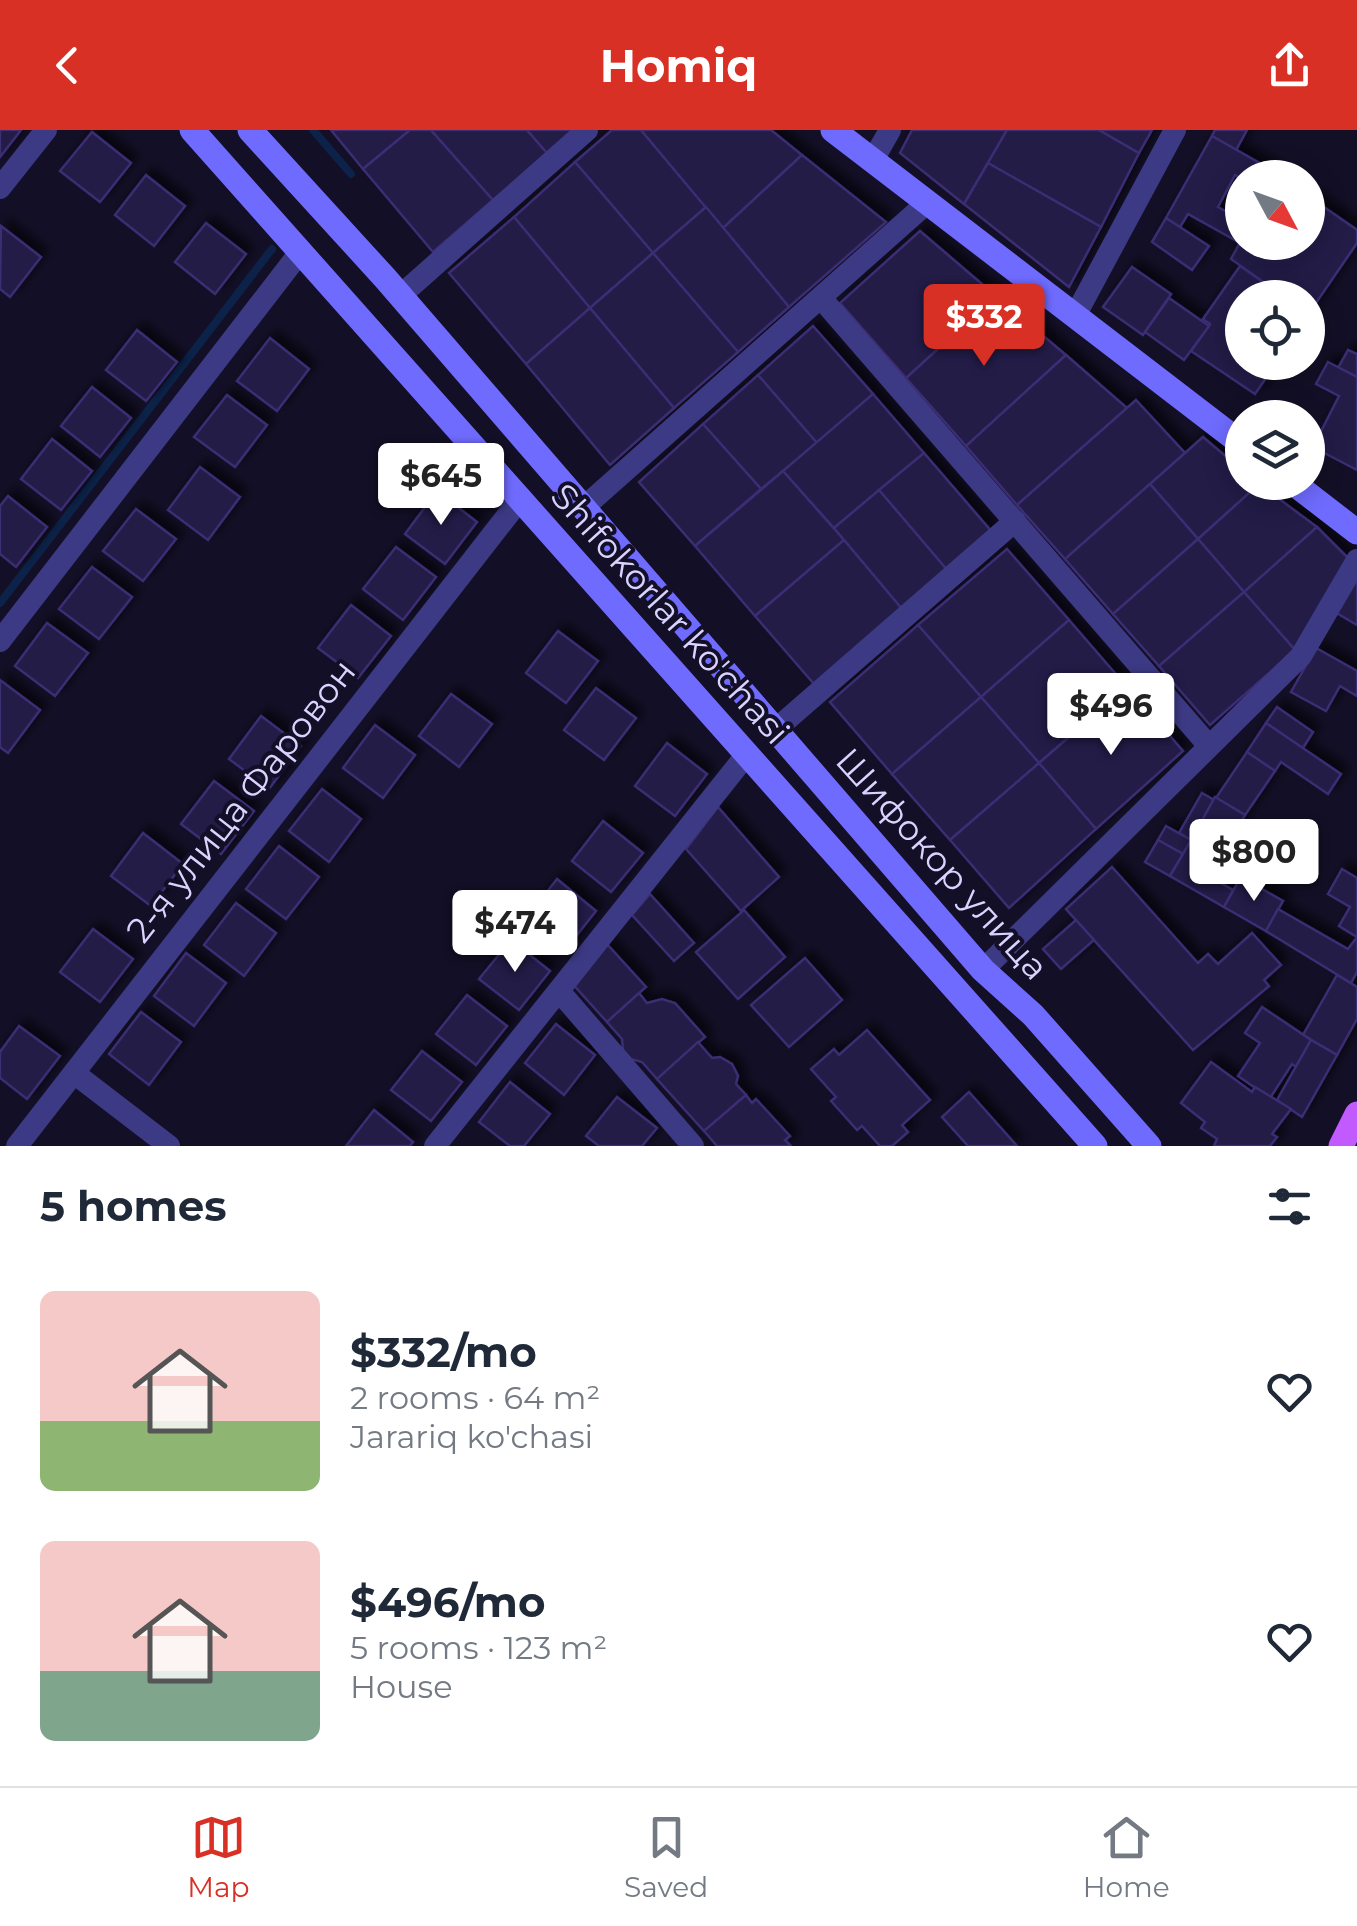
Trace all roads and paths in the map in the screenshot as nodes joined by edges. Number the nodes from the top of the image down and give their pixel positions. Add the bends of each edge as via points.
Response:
1 (46, 130) edge
2 (192, 130) edge
3 (250, 130) edge
4 (587, 130) edge
5 (833, 130) edge
6 (890, 130) edge
7 (1175, 130) edge
8 (873, 160) junction
9 (0, 188) edge
10 (928, 202) junction
11 (301, 250) junction
12 (392, 287) junction
13 (821, 298) junction
14 (351, 306) junction
15 (1075, 316) junction
16 (1225, 431) edge
17 (521, 498) junction
18 (1320, 500) edge
19 (582, 509) junction
20 (1015, 521) junction
21 (1354, 522) edge
22 (1357, 560) edge
23 (0, 641) edge
24 (775, 730) junction
25 (1209, 746) junction
26 (747, 754) junction
27 (983, 970) junction
28 (559, 991) junction
29 (74, 1074) junction
30 (1357, 1114) edge
31 (17, 1146) edge
32 (168, 1146) edge
33 (435, 1146) edge
34 (693, 1146) edge
35 (1095, 1146) edge
36 (1149, 1146) edge
37 (1341, 1146) edge

1 - 9 street
2 - 11 main road, Shifokorlar ko'chasi
3 - 12 main road, Шифокор улица
4 - 12 street
5 - 8 main road
6 - 8 street
7 - 15 street
8 - 10 main road
10 - 13 street
10 - 15 main road
11 - 14 main road, Shifokorlar ko'chasi
11 - 23 street
12 - 14 main road
12 - 19 main road, Шифокор улица
13 - 19 street
13 - 20 street
14 - 17 main road, Shifokorlar ko'chasi
15 - 16 main road
17 - 26 main road, Shifokorlar ko'chasi
17 - 29 street, 2-я улица Фаровон
18 - 21 main road
19 - 24 main road, Шифокор улица
20 - 24 street
20 - 25 street
22 - 25 street via 1301,656
24 - 27 main road, Шифокор улица
25 - 27 street
26 - 28 street
26 - 35 main road, Shifokorlar ko'chasi
27 - 36 main road, Шифокор улица
28 - 33 street
28 - 34 street
29 - 31 street, 2-я улица Фаровон
29 - 32 street
30 - 37 main road

